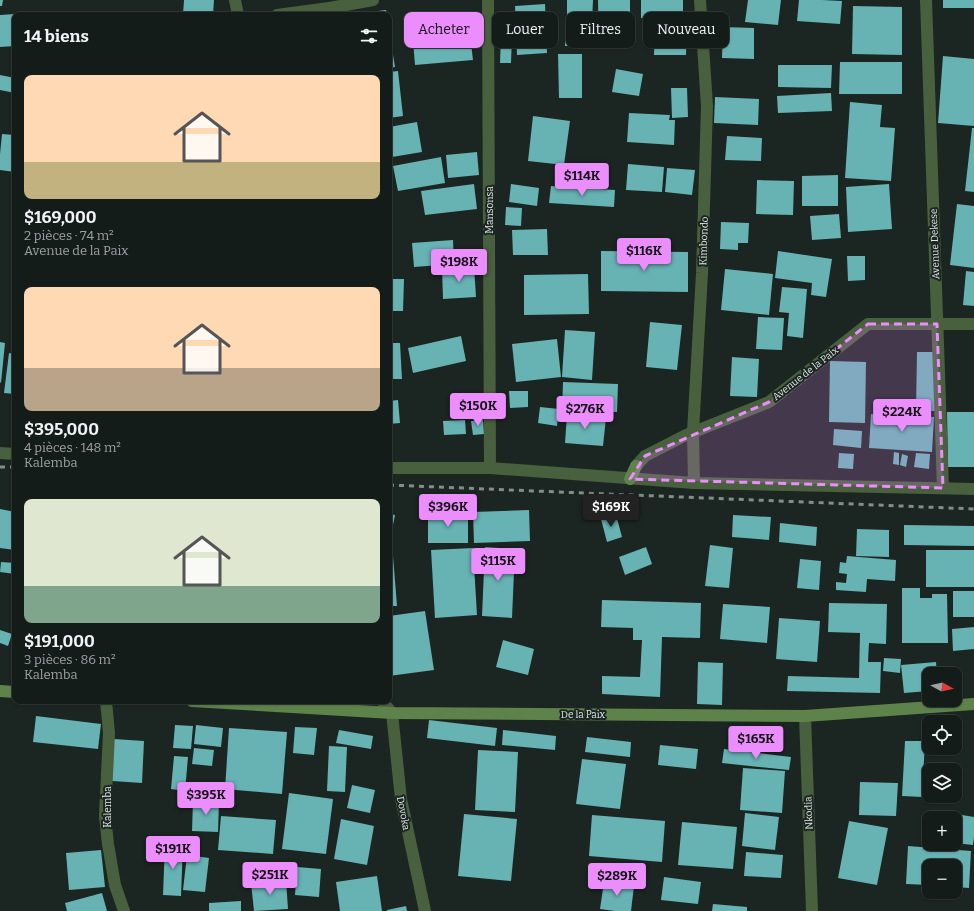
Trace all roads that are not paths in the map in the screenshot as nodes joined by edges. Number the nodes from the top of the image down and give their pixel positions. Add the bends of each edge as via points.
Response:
1 (235, 0) edge
2 (373, 0) edge
3 (488, 0) edge
4 (700, 0) edge
5 (926, 0) edge
6 (328, 4) edge
7 (237, 12) edge
8 (291, 12) edge
9 (937, 324) junction
10 (974, 324) edge
11 (693, 432) junction
12 (0, 453) edge
13 (12, 454) edge
14 (392, 468) edge
15 (490, 468) junction
16 (630, 478) junction
17 (694, 483) junction
18 (943, 488) junction
19 (974, 489) edge
20 (0, 691) edge
21 (12, 692) edge
22 (106, 704) edge
23 (242, 704) edge
24 (384, 704) edge
25 (974, 704) edge
26 (392, 713) junction
27 (805, 716) junction
28 (124, 911) edge
29 (426, 911) edge
30 (812, 911) edge

1 - 7 street
2 - 6 street
3 - 15 street, Mansonsa
4 - 11 street, Kimbondo via 707,106 702,273
5 - 9 street, Avenue Dekese
6 - 8 street
9 - 10 street, Avenue de la Paix
9 - 11 street, Avenue de la Paix via 868,324 769,402
9 - 18 street, Avenue Dekese
11 - 16 street, Avenue de la Paix via 645,456
11 - 17 street, Kimbondo
12 - 13 street
14 - 15 street
15 - 16 street
16 - 17 street
17 - 18 street
18 - 19 street
20 - 21 street
22 - 28 street, Kalemba via 109,733 105,816 115,885
23 - 26 street, De la Paix
24 - 26 street
25 - 27 street, De la Paix
26 - 27 street, De la Paix
26 - 29 street, Dovoka via 401,799
27 - 30 street, Nkodia

